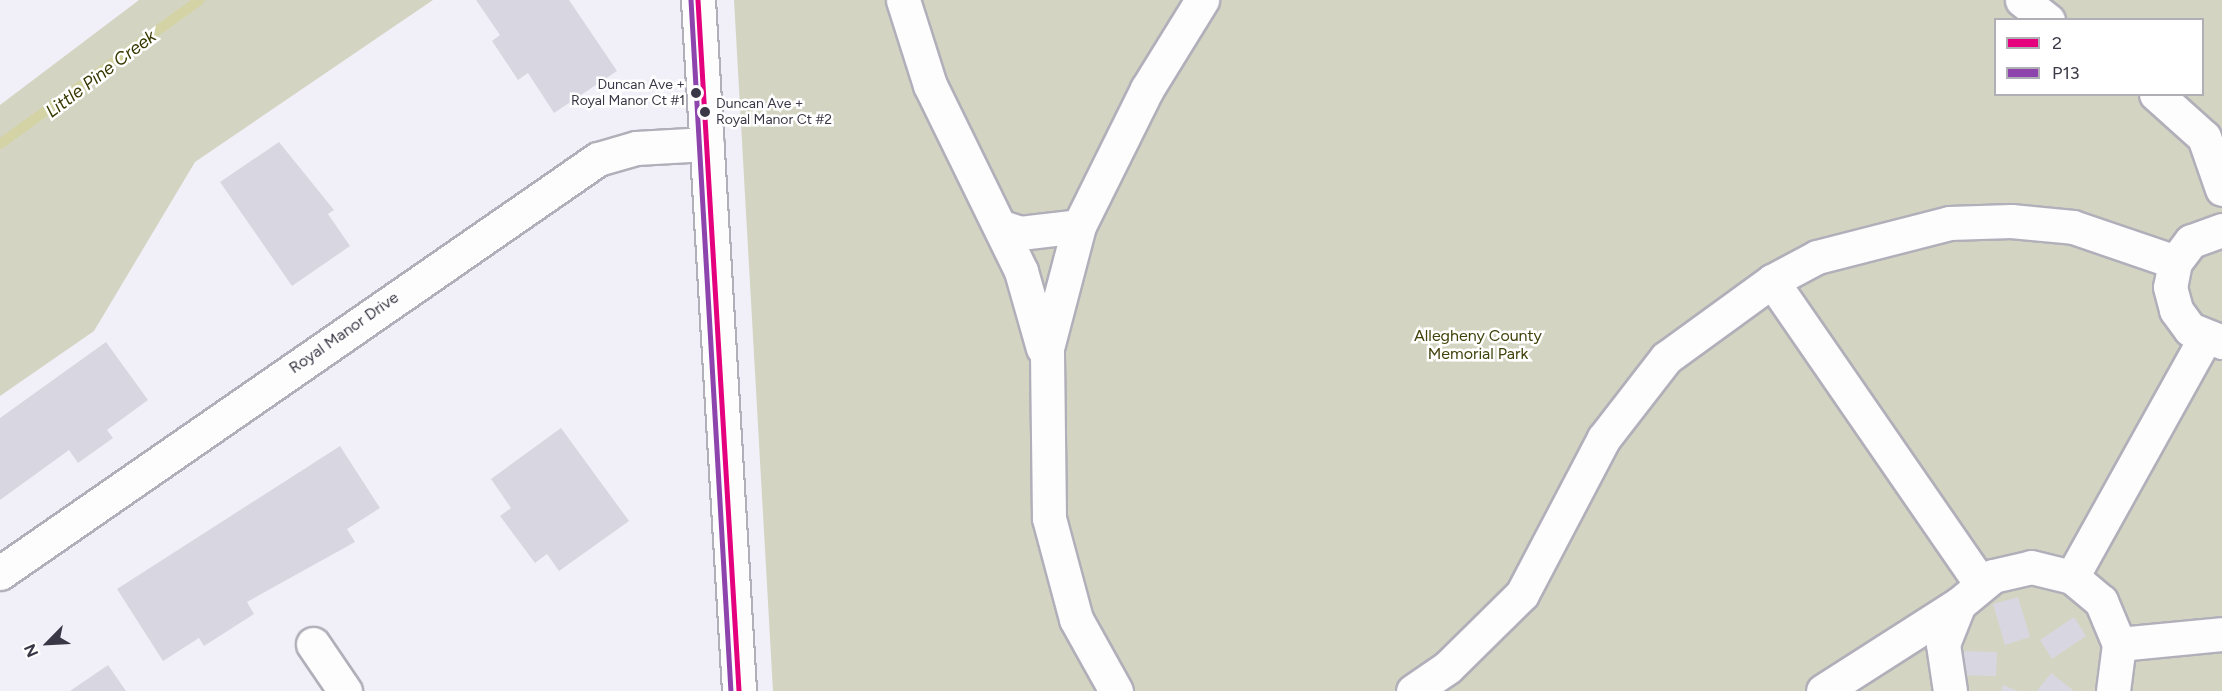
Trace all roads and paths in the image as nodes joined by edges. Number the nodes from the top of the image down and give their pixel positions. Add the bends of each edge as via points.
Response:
1 (698, 0) edge
2 (903, 0) edge
3 (1202, 0) edge
4 (2022, 0) edge
5 (2045, 18) edge
6 (2158, 96) edge
7 (707, 144) junction
8 (2222, 189) edge
9 (1079, 226) junction
10 (1002, 227) junction
11 (2222, 230) edge
12 (2175, 262) junction
13 (1772, 281) junction
14 (2213, 340) edge
15 (1046, 362) junction
16 (0, 573) edge
17 (2072, 577) junction
18 (1970, 594) junction
19 (2222, 634) edge
20 (314, 644) dead end
21 (2119, 644) junction
22 (345, 691) edge
23 (739, 691) edge
24 (1116, 691) edge
25 (1413, 691) edge
26 (1823, 691) edge
27 (1950, 691) edge
28 (2114, 691) edge

1 - 7 main road
2 - 10 main road via 930,85
3 - 9 main road via 1147,89
4 - 5 main road
6 - 8 main road via 2204,137
7 - 16 main road, Royal Manor Drive via 636,148 598,159
7 - 23 main road
9 - 10 main road via 1020,233
9 - 15 main road
10 - 15 main road via 1034,305
11 - 12 main road via 2191,241
12 - 13 main road via 2073,227 2011,221 1949,223 1837,250
12 - 14 main road via 2170,287 2176,310
13 - 18 main road
13 - 25 main road via 1666,358 1604,438 1522,594 1448,667
14 - 17 main road
15 - 24 main road via 1047,498 1060,571 1076,619
17 - 18 main road via 2031,567
17 - 21 main road via 2101,601
18 - 26 main road
18 - 27 main road via 1943,644
19 - 21 main road
20 - 22 main road
21 - 28 main road

